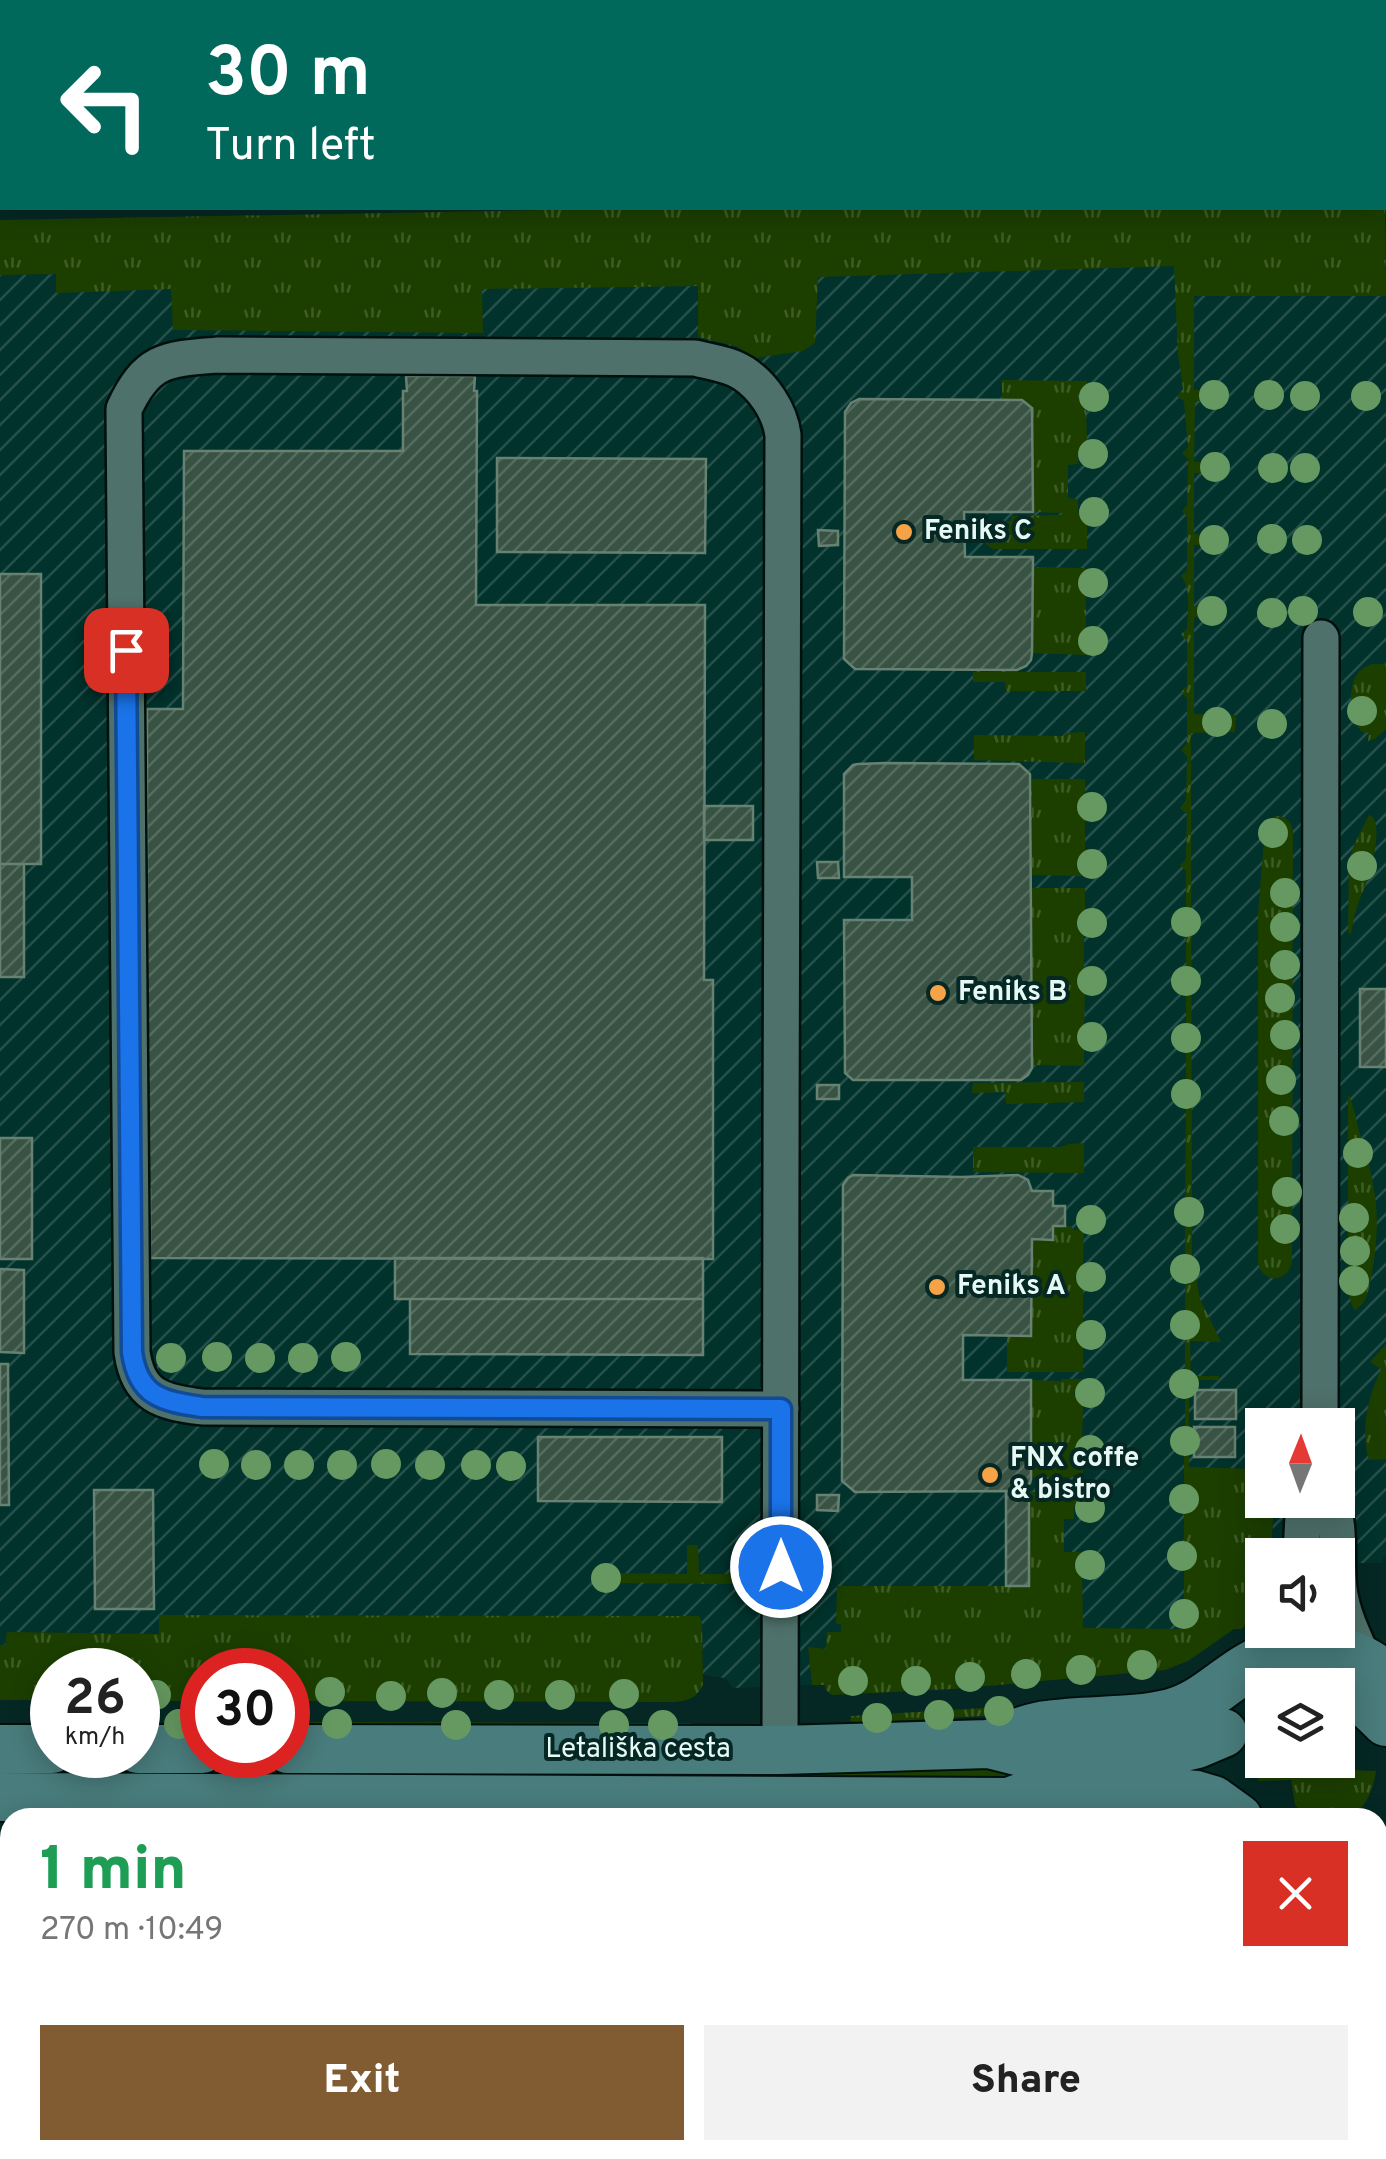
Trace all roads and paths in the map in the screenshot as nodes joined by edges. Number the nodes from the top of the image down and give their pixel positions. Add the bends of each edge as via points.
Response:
1 (1321, 638) dead end
2 (1320, 1408) edge
3 (781, 1409) junction
4 (1337, 1518) edge
5 (1283, 1663) edge
6 (1374, 1667) edge
7 (1245, 1706) edge
8 (1386, 1722) edge
9 (1223, 1732) junction
10 (989, 1744) junction
11 (0, 1749) edge
12 (30, 1749) edge
13 (310, 1750) edge
14 (780, 1750) junction
15 (0, 1798) edge
16 (1009, 1802) junction
17 (707, 1808) edge
18 (811, 1808) edge
19 (1024, 1808) edge
20 (1216, 1808) edge
21 (1221, 1808) edge

1 - 2 street
3 - 3 street via 778,413 743,373 695,358 218,355 182,358 148,371 124,409 135,1373 171,1403 202,1407
3 - 14 street
4 - 6 street via 1339,1590 1351,1633
5 - 6 main road, Letališka cesta via 1308,1648
5 - 8 main road, Letališka cesta via 1298,1679 1342,1686
5 - 10 main road, Letališka cesta via 1252,1664 1207,1698 1170,1713 1044,1725
7 - 9 main road, Letališka cesta
9 - 10 main road, Letališka cesta via 1179,1749 1127,1756 1045,1758
9 - 21 main road, Letališka cesta via 1214,1762
10 - 14 main road, Letališka cesta
11 - 12 main road
13 - 14 main road, Letališka cesta
15 - 17 main road, Letališka cesta
16 - 18 main road, Letališka cesta
16 - 19 main road, Letališka cesta
16 - 20 main road, Letališka cesta via 1038,1791 1152,1792 1196,1795

